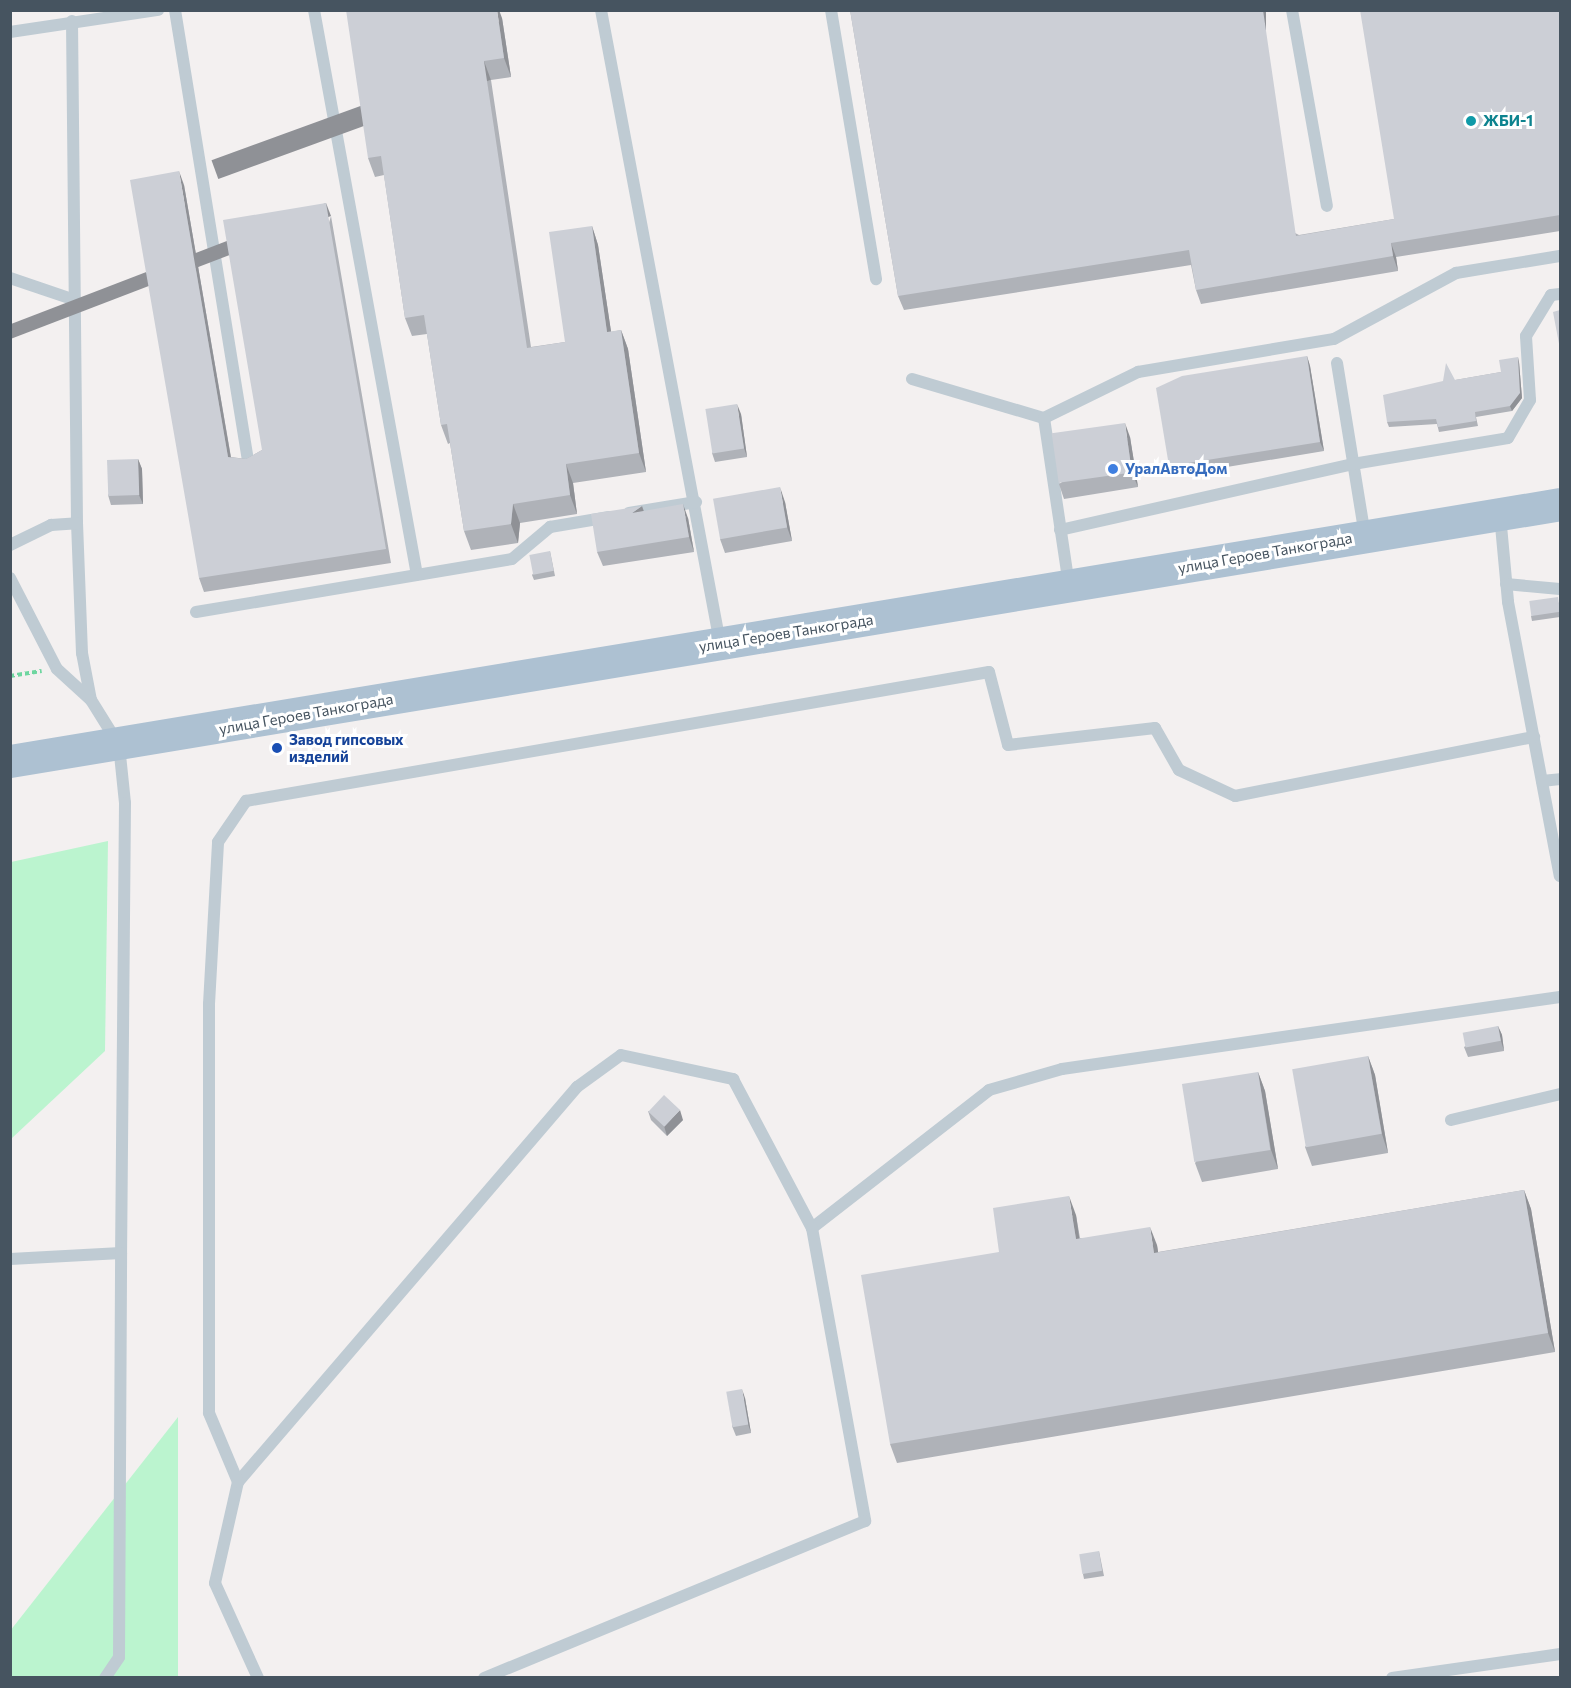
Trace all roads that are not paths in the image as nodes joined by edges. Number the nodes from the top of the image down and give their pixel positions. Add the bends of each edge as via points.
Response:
1 (158, 10) edge
2 (175, 10) edge
3 (314, 10) edge
4 (601, 10) edge
5 (831, 10) edge
6 (1292, 10) edge
7 (72, 21) junction
8 (10, 32) edge
9 (1327, 206) dead end
10 (1560, 256) edge
11 (10, 278) edge
12 (876, 279) dead end
13 (1560, 294) edge
14 (72, 299) junction
15 (1337, 363) dead end
16 (912, 380) dead end
17 (1044, 418) junction
18 (1353, 464) junction
19 (249, 465) edge
20 (696, 502) junction
21 (1560, 504) edge
22 (1500, 514) junction
23 (78, 523) junction
24 (1060, 530) junction
25 (1365, 536) junction
26 (10, 545) edge
27 (417, 574) junction
28 (10, 578) edge
29 (1506, 584) junction
30 (1069, 586) junction
31 (1560, 589) edge
32 (196, 612) dead end
33 (720, 644) junction
34 (91, 700) junction
35 (1534, 737) junction
36 (118, 745) junction
37 (10, 761) edge
38 (1560, 779) edge
39 (1542, 781) junction
40 (1560, 876) edge
41 (1560, 997) edge
42 (1560, 1094) edge
43 (1451, 1119) dead end
44 (812, 1228) junction
45 (121, 1253) junction
46 (10, 1259) edge
47 (238, 1482) junction
48 (1560, 1654) edge
49 (105, 1677) edge
50 (258, 1677) edge
51 (484, 1677) edge
52 (1392, 1677) edge

1 - 7 lane
2 - 19 lane
3 - 27 lane
4 - 20 lane
5 - 12 lane
6 - 9 lane
7 - 8 lane
7 - 14 lane
10 - 17 lane via 1456,273 1335,339 1138,372
11 - 14 lane
13 - 18 lane via 1551,295 1526,336 1530,400 1508,438
14 - 23 lane
15 - 18 lane
16 - 17 lane
17 - 24 lane
18 - 24 lane
18 - 25 lane
20 - 27 lane via 550,527 512,559
20 - 33 lane
21 - 22 main road, улица Героев Танкограда
22 - 25 main road, улица Героев Танкограда
22 - 29 lane
23 - 26 lane via 51,525
23 - 34 lane via 82,653
24 - 30 lane
25 - 30 main road, улица Героев Танкограда
27 - 32 lane
28 - 34 lane via 57,669
29 - 31 lane
29 - 35 lane
30 - 33 main road, улица Героев Танкограда
33 - 36 main road, улица Героев Танкограда
34 - 36 lane
35 - 39 lane
35 - 47 lane via 1235,796 1179,770 1155,728 1008,745 989,672 246,801 218,842 208,1004 210,1413
36 - 37 main road, улица Героев Танкограда
36 - 45 lane via 125,803
38 - 39 lane
39 - 40 lane
41 - 44 lane via 1062,1069 989,1090
42 - 43 lane
44 - 47 lane via 732,1079 621,1055 577,1087
44 - 51 lane via 865,1521
45 - 46 lane
45 - 49 lane via 119,1657
47 - 50 lane via 214,1583
48 - 52 lane

